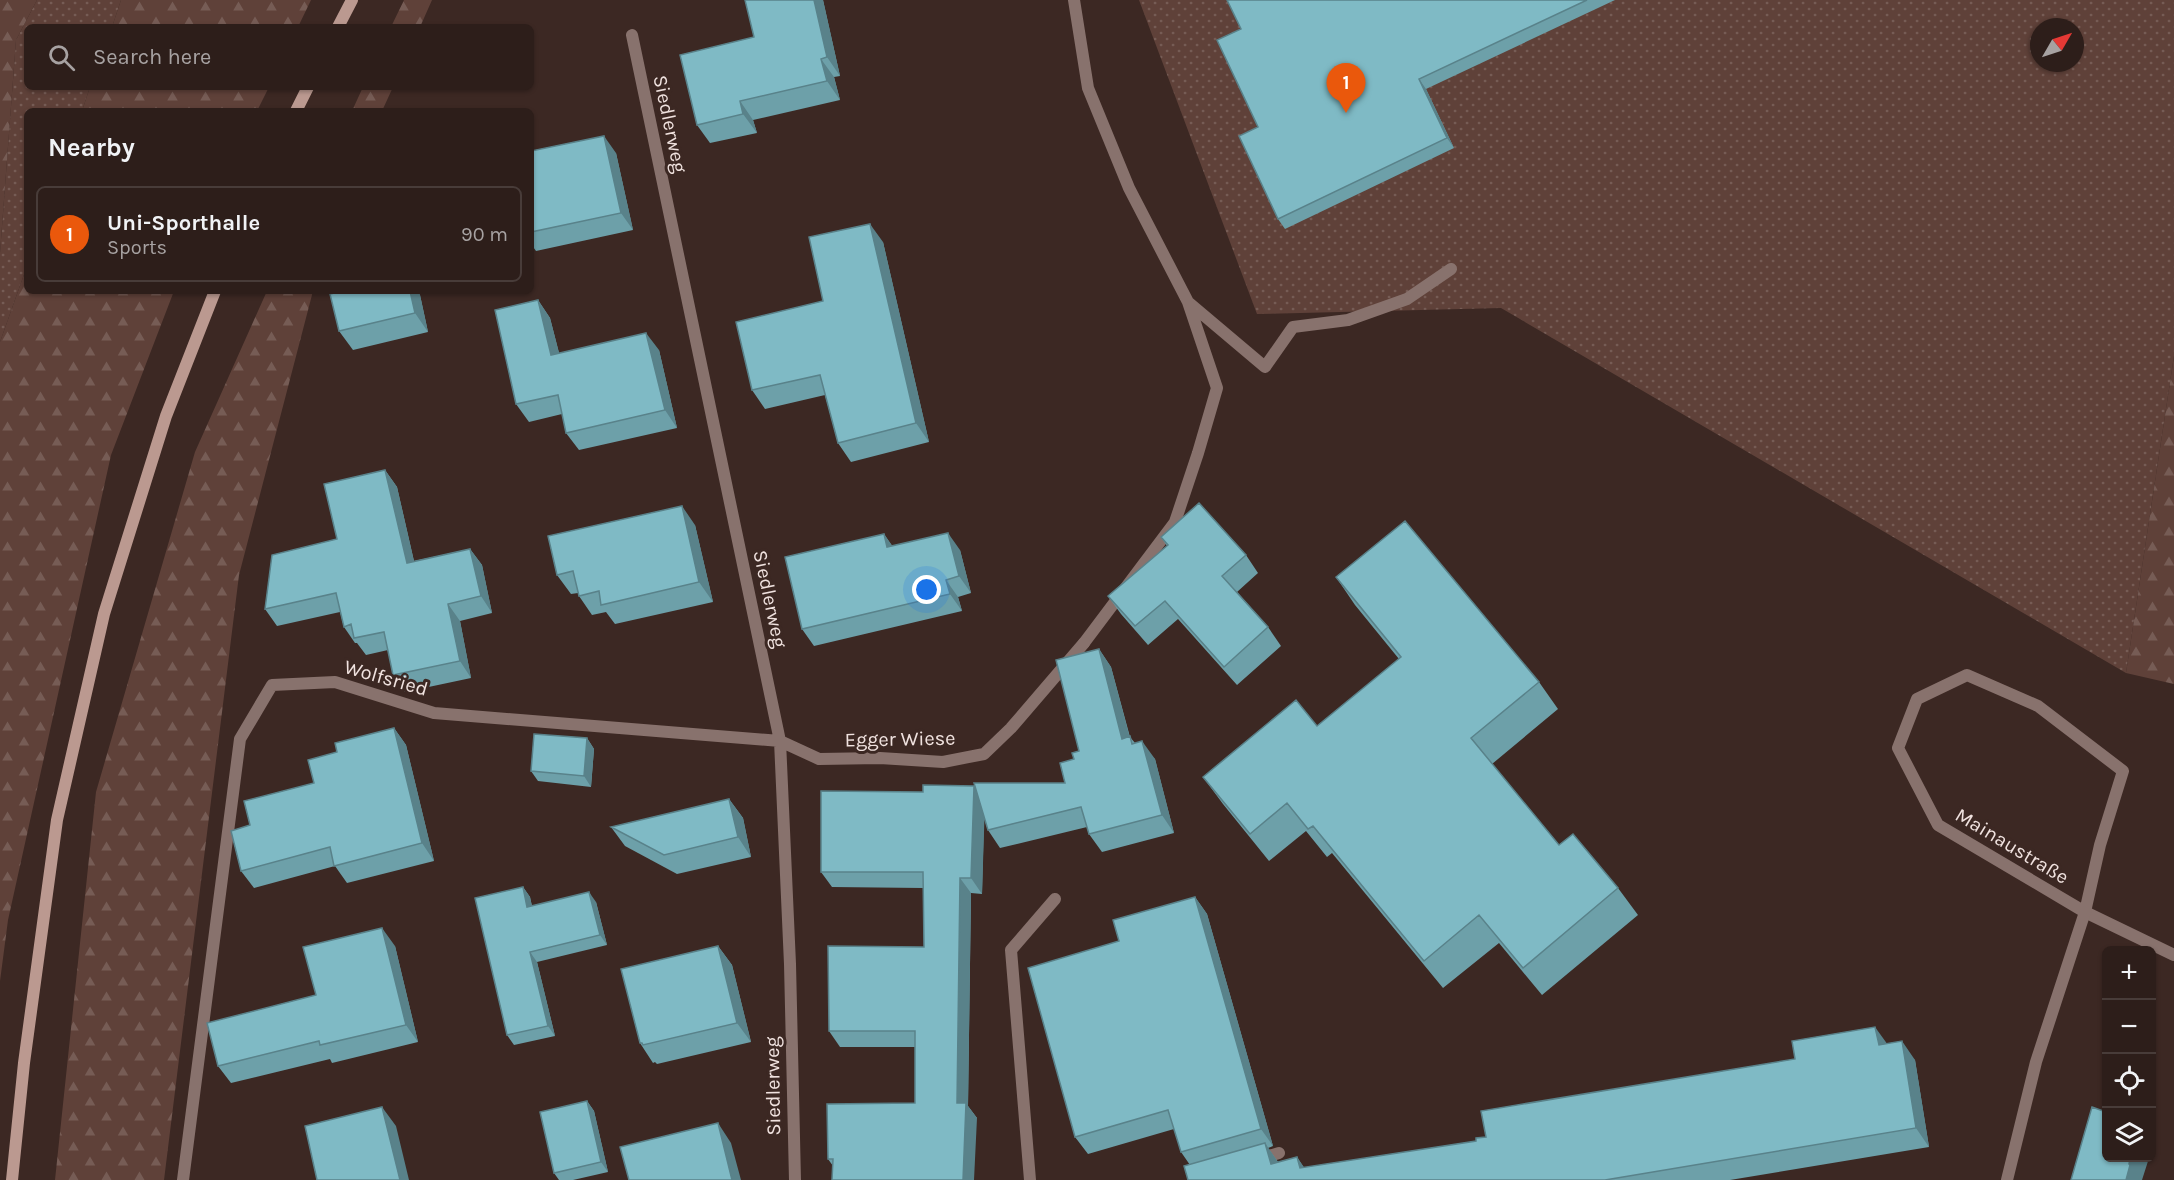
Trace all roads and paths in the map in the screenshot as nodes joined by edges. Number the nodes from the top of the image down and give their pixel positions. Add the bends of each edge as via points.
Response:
1 (352, 0) edge
2 (1074, 0) edge
3 (340, 24) edge
4 (632, 35) dead end
5 (306, 90) edge
6 (298, 108) edge
7 (1451, 269) dead end
8 (214, 294) edge
9 (1188, 302) junction
10 (780, 741) junction
11 (1055, 899) dead end
12 (2085, 912) junction
13 (2174, 956) edge
14 (1279, 1153) dead end
15 (1248, 1162) edge
16 (12, 1180) edge
17 (183, 1180) edge
18 (795, 1180) edge
19 (1030, 1180) edge
20 (2007, 1180) edge

1 - 3 main road
2 - 9 street via 1088,88 1130,188
4 - 10 street, Siedlerweg
5 - 6 main road
7 - 9 street via 1407,299 1348,320 1293,327 1265,367
8 - 16 main road via 166,416 104,614 57,820
9 - 10 street, Egger Wiese via 1217,387 1175,522 1084,643 1011,728 984,754 943,762 819,759
10 - 17 street, Wolfsried via 435,713 336,682 272,685 240,739
10 - 18 street, Siedlerweg
11 - 19 street via 1011,950
12 - 12 street, Mainaustraße via 2123,771 2038,706 1967,675 1917,699 1898,748 1938,825
12 - 13 street
12 - 20 street, Mainaustraße via 2036,1062
14 - 15 street

